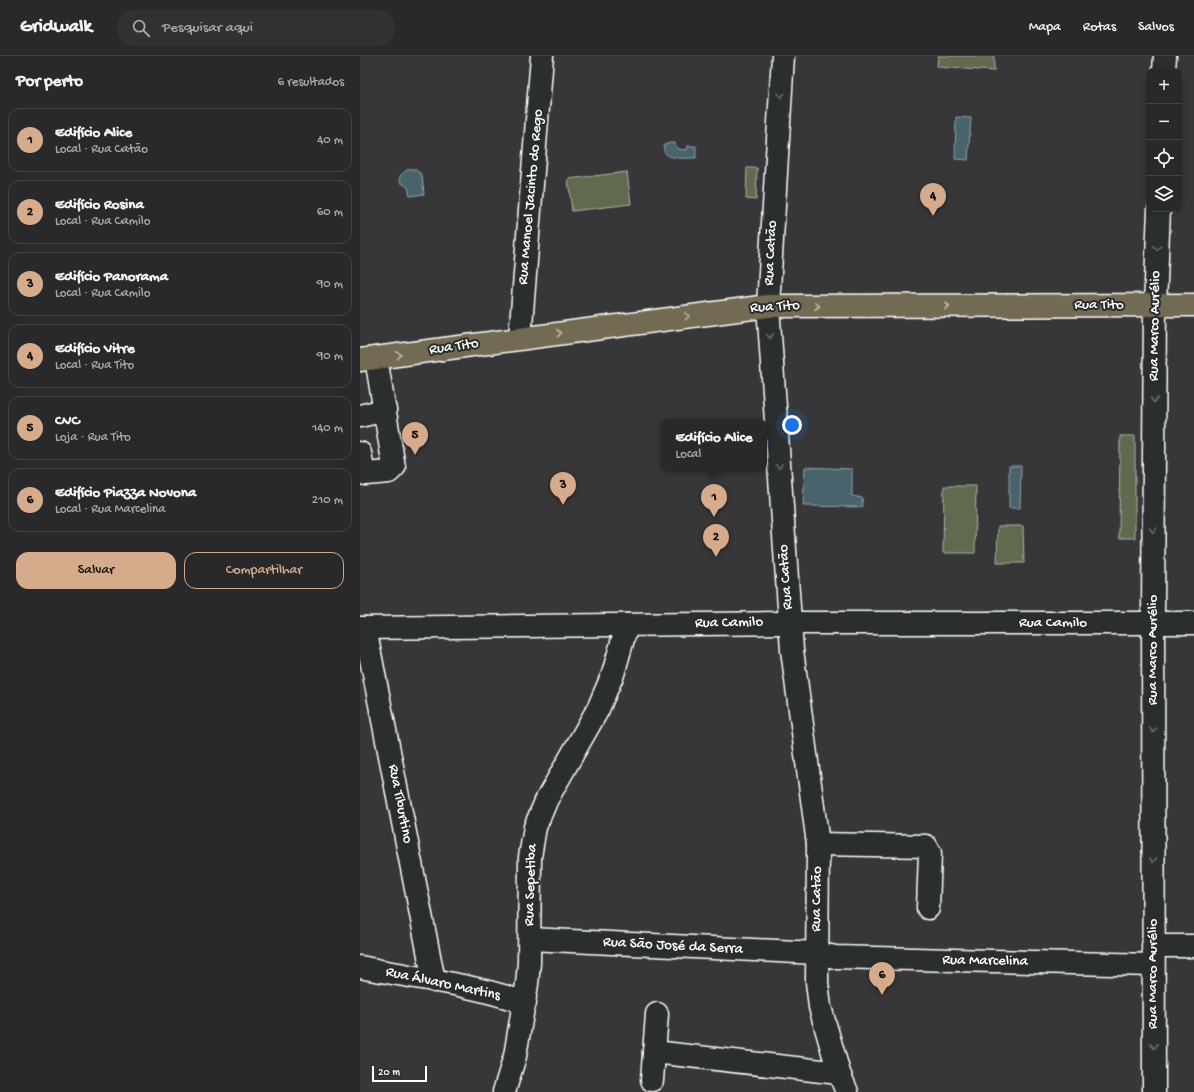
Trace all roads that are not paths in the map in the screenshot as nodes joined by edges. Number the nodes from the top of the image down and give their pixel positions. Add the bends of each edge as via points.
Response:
1 (542, 56) edge
2 (783, 56) edge
3 (1165, 56) edge
4 (1164, 68) edge
5 (1159, 212) edge
6 (1155, 305) junction
7 (1194, 305) edge
8 (768, 306) junction
9 (520, 338) junction
10 (368, 359) edge
11 (385, 410) junction
12 (360, 416) edge
13 (360, 453) edge
14 (789, 622) junction
15 (1153, 623) junction
16 (1194, 623) edge
17 (627, 625) junction
18 (362, 628) edge
19 (818, 844) junction
20 (928, 908) dead end
21 (530, 940) junction
22 (1194, 946) edge
23 (817, 953) junction
24 (1153, 955) junction
25 (360, 967) edge
26 (434, 981) junction
27 (525, 1003) junction
28 (656, 1014) dead end
29 (654, 1052) junction
30 (652, 1080) dead end
31 (843, 1082) edge
32 (504, 1092) edge
33 (1154, 1092) edge

1 - 9 street, Rua Manoel Jacinto do Rego
2 -> 8 street, Rua Catão
3 - 4 street
5 -> 6 street, Rua Marco Aurélio
6 - 7 main road, Rua Tito
8 -> 6 main road, Rua Tito
6 -> 15 street, Rua Marco Aurélio
9 -> 8 main road, Rua Tito
8 -> 14 street, Rua Catão
10 -> 9 main road, Rua Tito
10 - 11 street
11 - 12 street
11 - 13 street via 394,467 389,472 366,474
14 - 15 street, Rua Camilo
14 - 17 street, Rua Camilo
14 - 19 street, Rua Catão
15 - 16 street, Rua Camilo
15 -> 24 street, Rua Marco Aurélio
17 - 18 street, Rua Camilo
17 - 21 street, Rua Sepetiba via 613,674 598,709 547,799 535,827 530,857
18 - 26 street, Rua Tiburtino
19 - 20 street via 926,846 930,854
19 - 23 street, Rua Catão
21 - 23 street, Rua São José da Serra
21 - 27 street, Rua Sepetiba
22 - 24 street, Rua Marcelina
23 - 24 street, Rua Marcelina via 835,957
23 - 31 street, Rua Catão via 820,1007
24 -> 33 street, Rua Marco Aurélio
25 - 26 street, Rua Álvaro Martins
26 - 27 street, Rua Álvaro Martins via 502,995
27 - 32 street, Rua Sepetiba via 515,1056
28 - 29 street
29 - 30 street
29 - 31 street

